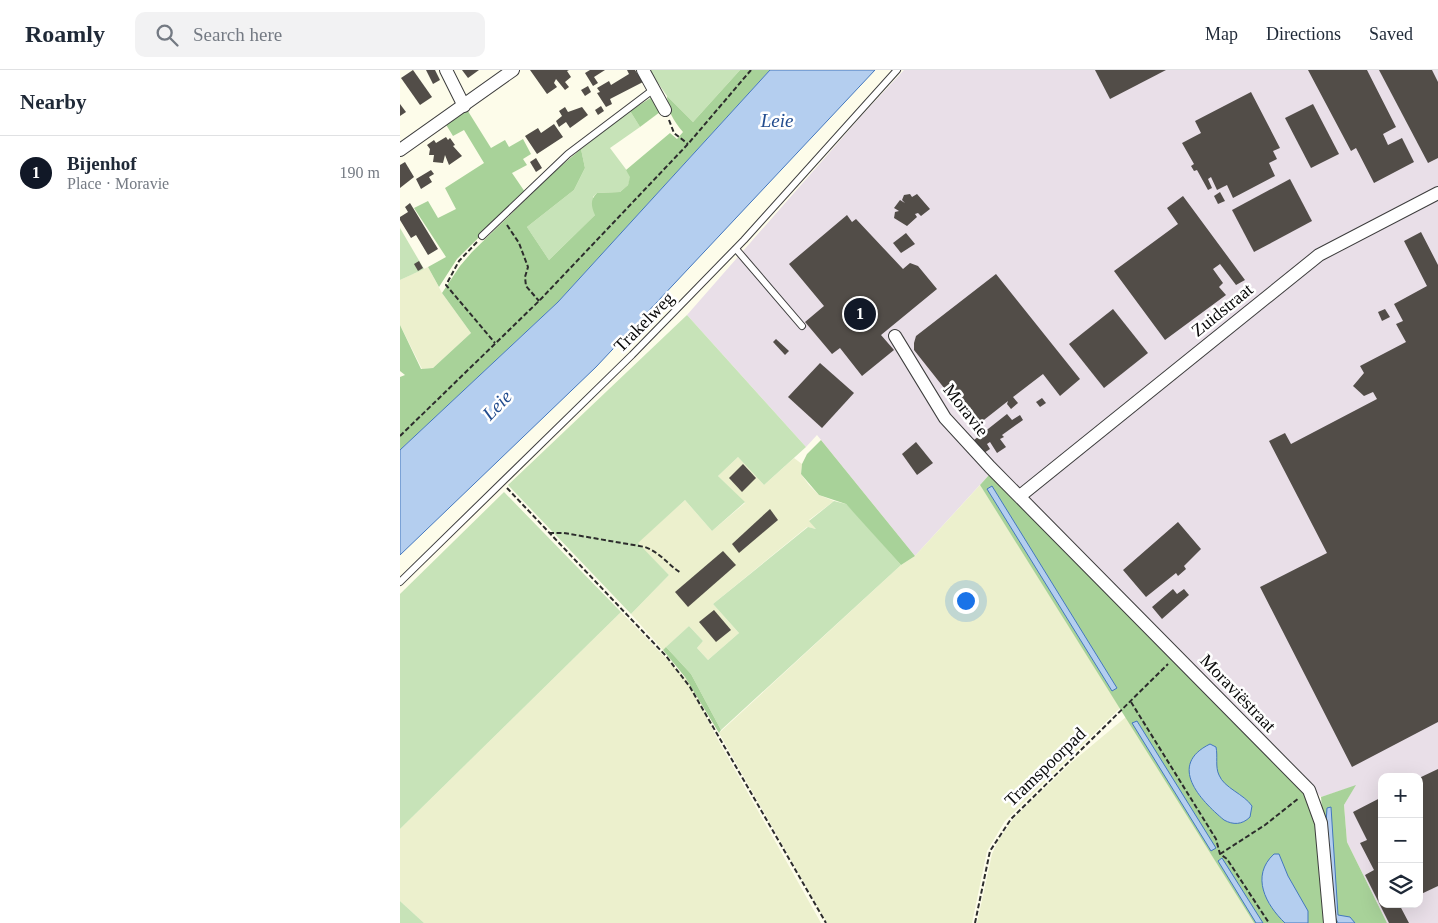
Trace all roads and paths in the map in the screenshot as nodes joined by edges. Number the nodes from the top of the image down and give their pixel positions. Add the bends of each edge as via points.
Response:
1 (446, 70) edge
2 (513, 70) edge
3 (643, 70) edge
4 (751, 70) edge
5 (897, 70) edge
6 (654, 89) junction
7 (464, 106) junction
8 (665, 110) joint
9 (688, 144) junction
10 (400, 150) edge
11 (1438, 193) edge
12 (506, 213) junction
13 (482, 236) joint
14 (736, 249) junction
15 (540, 301) junction
16 (802, 326) dead end
17 (895, 336) dead end
18 (496, 344) junction
19 (400, 436) edge
20 (502, 483) junction
21 (1020, 496) junction
22 (1047, 524) joint
23 (550, 533) junction
24 (681, 573) dead end
25 (400, 582) edge
26 (1177, 656) junction
27 (1131, 701) junction
28 (1309, 790) junction
29 (1220, 854) junction
30 (826, 923) edge
31 (975, 923) edge
32 (1269, 923) edge
33 (1330, 923) edge

1 - 7 street
2 - 7 street
3 - 6 street
4 - 9 path
5 - 14 lane, Trakelweg
6 - 8 street
6 - 12 lane via 568,154
7 - 10 street
8 - 9 path via 674,133
9 - 15 path
11 - 21 street, Zuidstraat via 1319,255
12 - 13 lane
12 - 15 path via 507,227 519,243 528,267 526,286
13 - 18 path via 459,261 446,285
14 - 16 lane
14 - 20 lane, Trakelweg
15 - 18 path
17 - 21 street, Moravie via 945,418
18 - 19 path
20 - 23 path
20 - 25 lane, Trakelweg
21 - 22 street, Moravie
22 - 26 street, Moraviëstraat
23 - 24 path via 564,532 645,548 657,552
23 - 30 path via 666,656 690,687
26 - 27 path, Tramspoorpad
26 - 28 street, Moraviëstraat
27 - 29 path via 1216,839
27 - 31 path, Tramspoorpad via 1011,819 990,851
28 - 29 path via 1265,825
28 - 33 street, Moraviëstraat via 1321,823
29 - 32 path via 1228,859

